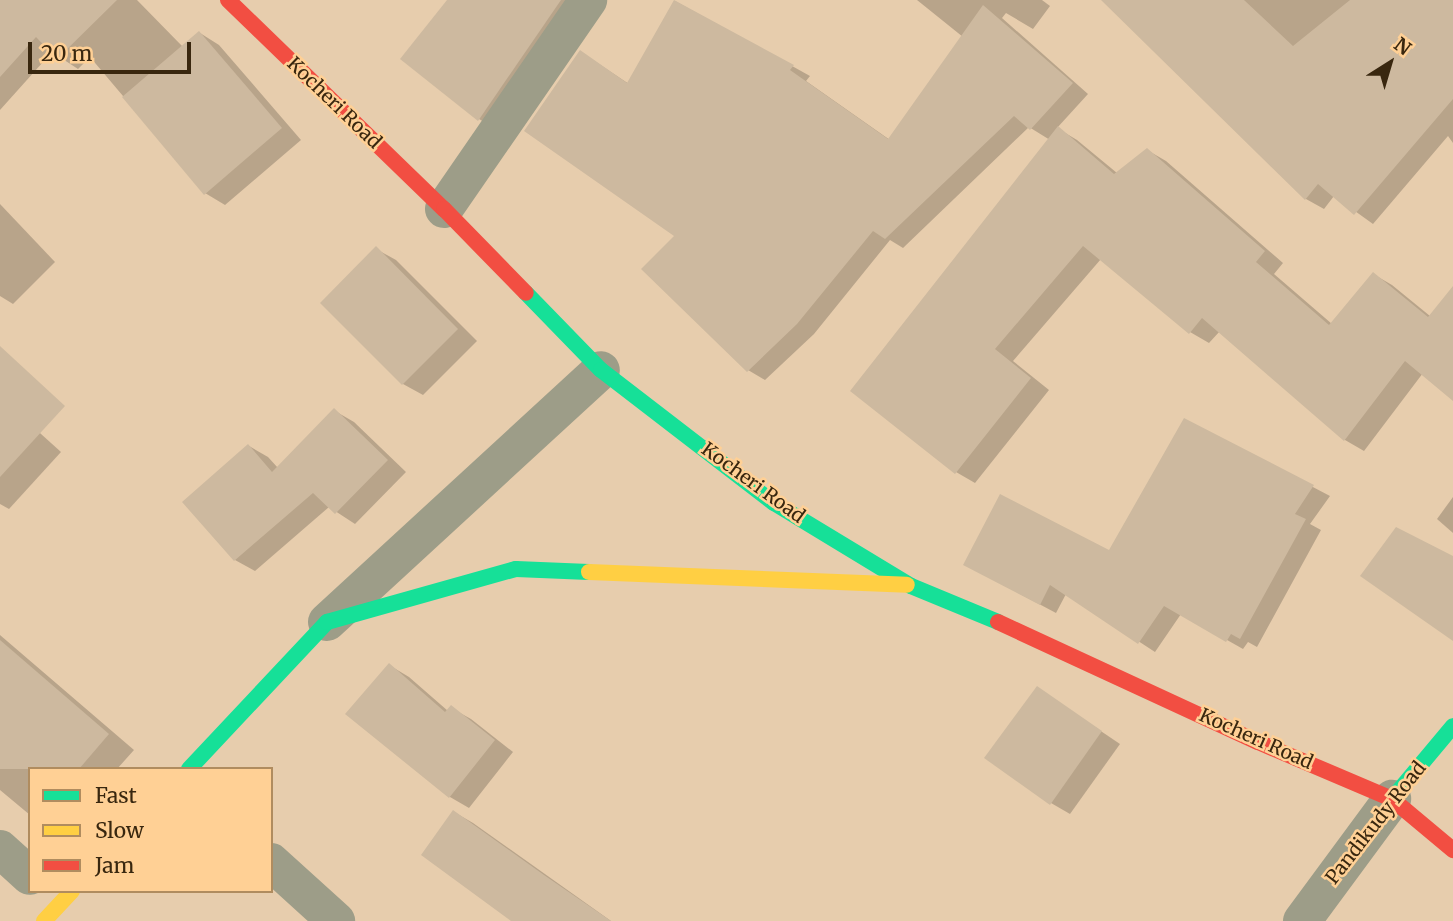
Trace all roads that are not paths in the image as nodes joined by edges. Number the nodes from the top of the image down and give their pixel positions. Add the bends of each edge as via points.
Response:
1 (228, 0) edge
2 (588, 0) edge
3 (444, 209) junction
4 (601, 370) junction
5 (911, 586) junction
6 (327, 622) junction
7 (1453, 726) edge
8 (190, 767) edge
9 (1392, 799) junction
10 (0, 849) edge
11 (1453, 850) edge
12 (273, 864) edge
13 (28, 874) edge
14 (336, 921) edge
15 (1302, 921) edge

1 - 3 main road, Kocheri Road
2 - 3 street
3 - 4 main road, Kocheri Road
4 - 5 main road, Kocheri Road via 774,503
4 - 6 street
5 - 6 main road via 516,569
5 - 9 main road, Kocheri Road via 1035,637
6 - 8 main road
7 - 9 main road, Pandikudy Road
9 - 11 main road, Kocheri Road
9 - 15 street, Pandikudy Road
10 - 13 street
12 - 14 street

